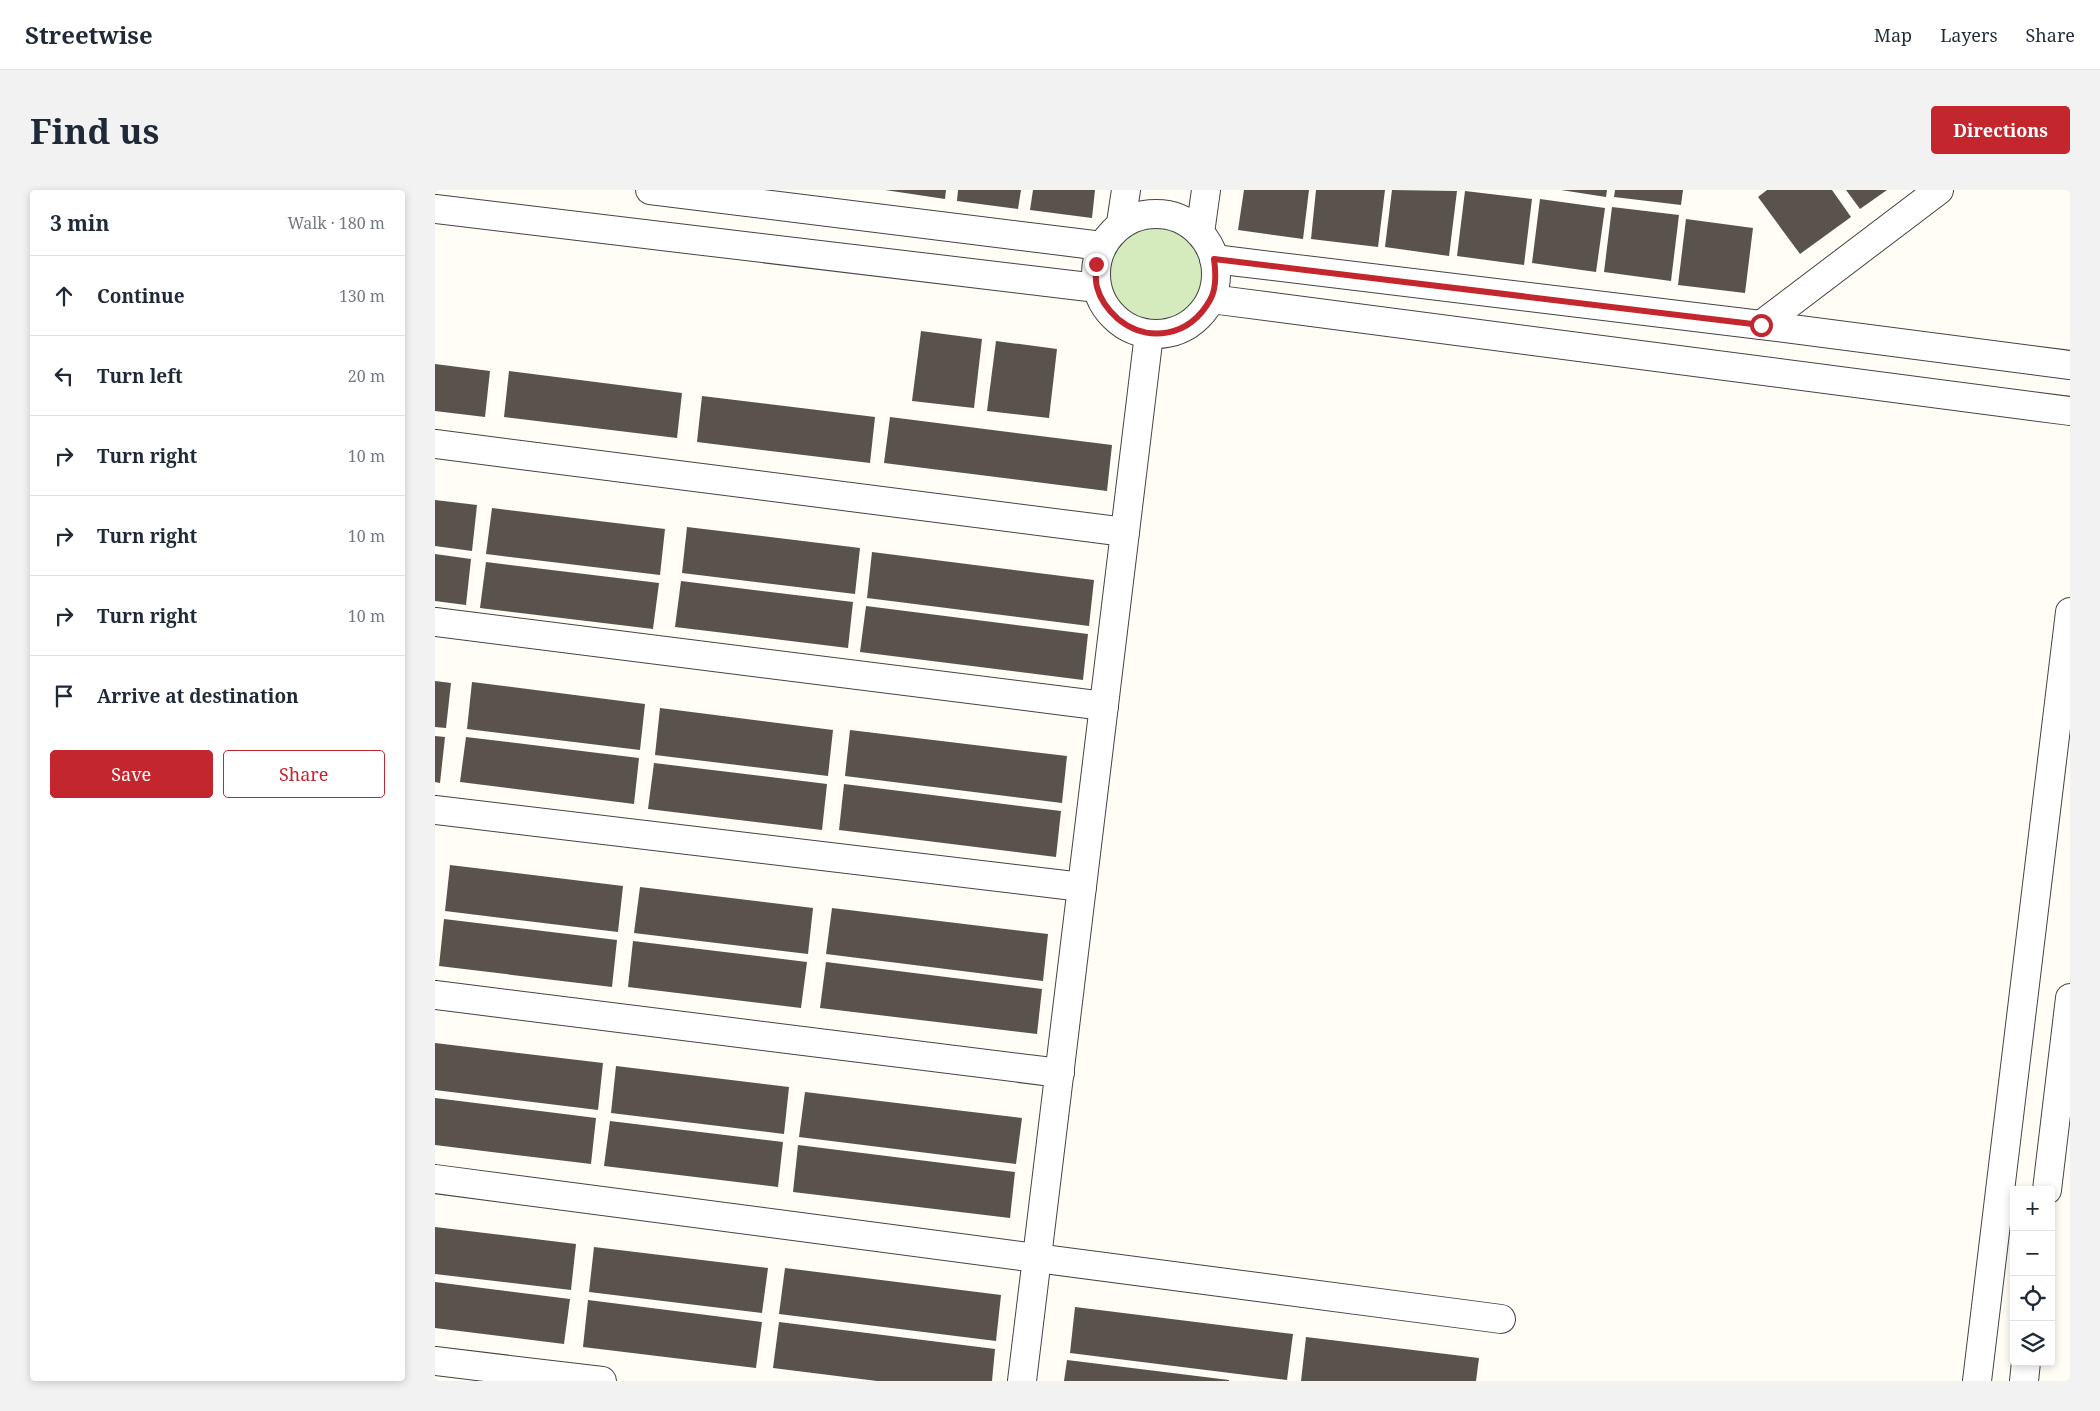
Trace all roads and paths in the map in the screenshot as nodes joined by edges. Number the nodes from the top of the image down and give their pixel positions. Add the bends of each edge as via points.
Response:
1 (650, 190) edge
2 (1126, 190) edge
3 (1206, 190) edge
4 (1939, 190) edge
5 (435, 209) edge
6 (1121, 223) junction
7 (1200, 233) junction
8 (1101, 246) junction
9 (1214, 259) junction
10 (1097, 288) junction
11 (1211, 299) junction
12 (1761, 325) junction
13 (1149, 334) junction
14 (2070, 365) edge
15 (2070, 410) edge
16 (435, 444) edge
17 (1125, 532) junction
18 (2070, 612) edge
19 (435, 622) edge
20 (1105, 706) junction
21 (435, 810) edge
22 (1082, 887) junction
23 (435, 995) edge
24 (2070, 998) edge
25 (1060, 1073) junction
26 (435, 1179) edge
27 (2047, 1186) edge
28 (1037, 1257) junction
29 (1501, 1319) dead end
30 (435, 1361) edge
31 (2026, 1366) edge
32 (602, 1381) edge
33 (1022, 1381) edge
34 (1977, 1381) edge
35 (2024, 1381) edge

1 - 8 street
2 - 6 street
3 - 7 street
4 - 12 street
5 - 10 street
6 - 7 street via 1139,215 1169,214 1187,222
6 - 8 street
7 - 9 street
8 - 10 street via 1096,264
9 - 11 street via 1216,278
9 - 12 street
10 - 13 street via 1109,312 1129,328
11 - 13 street via 1197,318 1177,330
11 - 15 street
12 - 14 street
13 - 17 street
16 - 17 street
17 - 20 street
18 - 34 street
19 - 20 street
20 - 22 street
21 - 22 street
22 - 25 street
23 - 25 street
24 - 27 street
25 - 28 street
26 - 28 street
28 - 29 street
28 - 33 street
30 - 32 street
31 - 35 street

